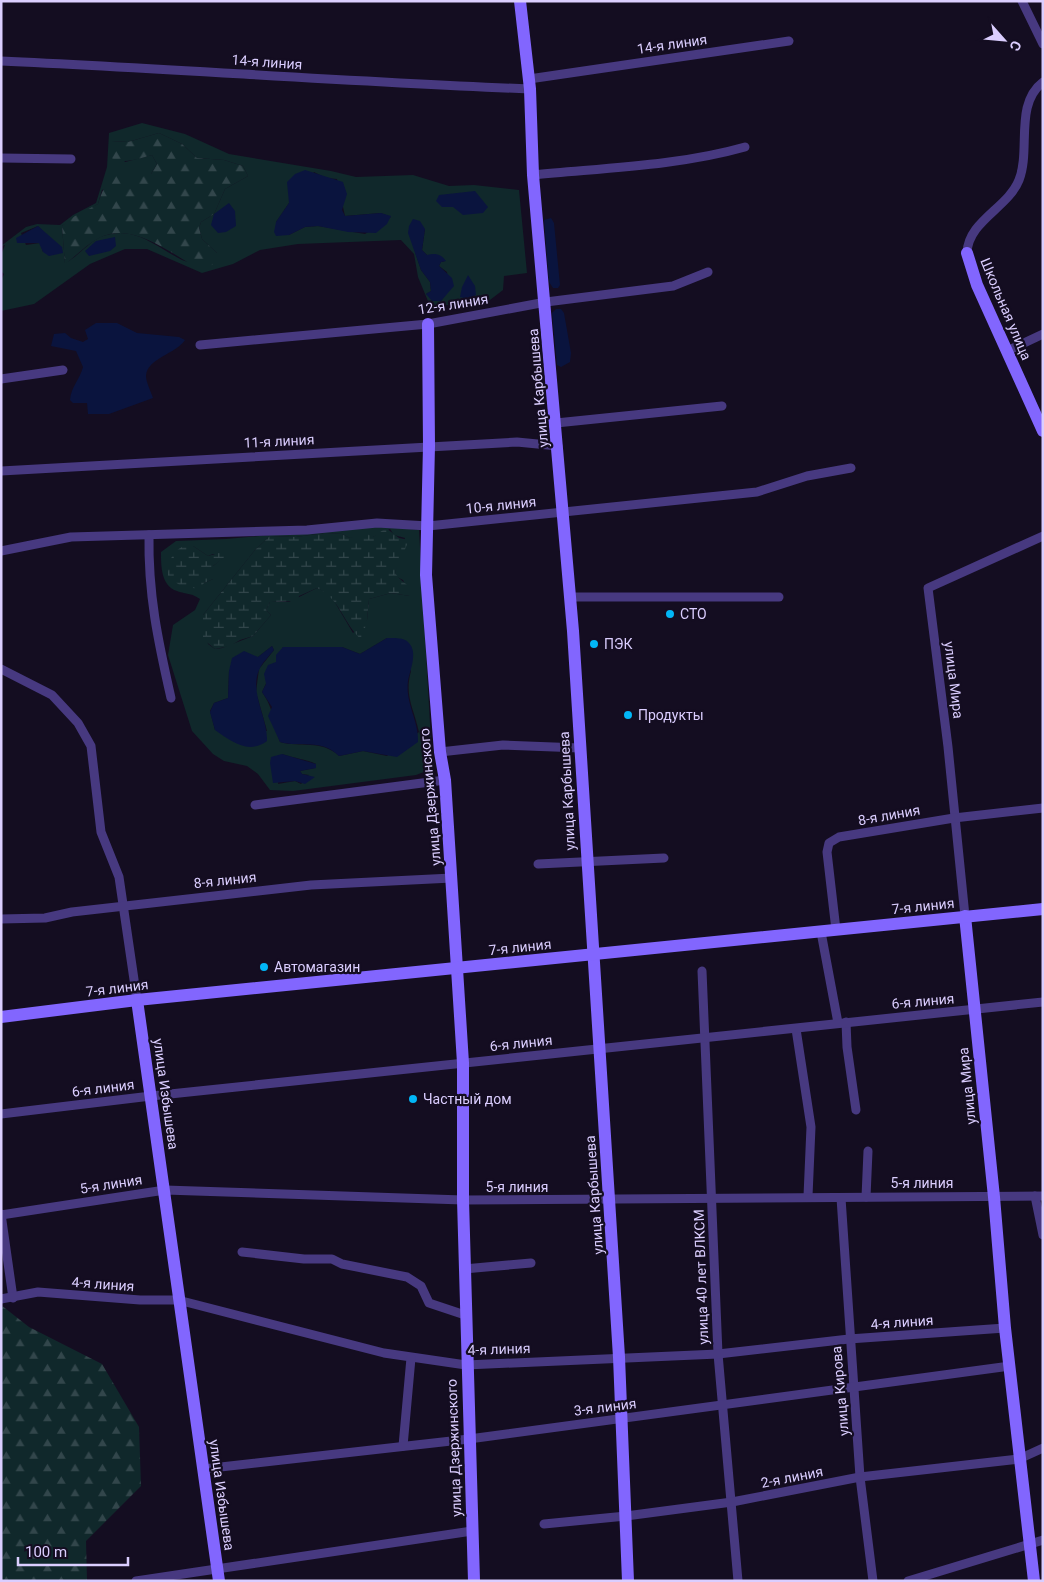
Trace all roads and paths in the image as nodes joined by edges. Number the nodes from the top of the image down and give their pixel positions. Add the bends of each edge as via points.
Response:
1 (520, 1) edge
2 (1022, 1) edge
3 (789, 41) dead end
4 (1043, 44) edge
5 (1, 61) edge
6 (1043, 82) edge
7 (530, 84) junction
8 (745, 147) dead end
9 (1, 158) edge
10 (71, 159) dead end
11 (533, 175) junction
12 (967, 253) joint
13 (708, 272) dead end
14 (546, 302) junction
15 (428, 324) junction
16 (1043, 334) edge
17 (200, 345) dead end
18 (1007, 351) junction
19 (63, 370) dead end
20 (1, 379) edge
21 (722, 406) dead end
22 (556, 423) junction
23 (1043, 430) edge
24 (429, 446) junction
25 (558, 446) junction
26 (851, 468) dead end
27 (1, 471) edge
28 (563, 513) junction
29 (428, 526) junction
30 (149, 535) junction
31 (1043, 536) edge
32 (1, 550) edge
33 (570, 597) junction
34 (779, 597) dead end
35 (1, 669) edge
36 (171, 698) dead end
37 (580, 748) junction
38 (440, 752) junction
39 (445, 780) junction
40 (254, 805) dead end
41 (1043, 808) edge
42 (954, 818) junction
43 (664, 858) dead end
44 (587, 862) junction
45 (538, 864) dead end
46 (452, 878) junction
47 (124, 906) junction
48 (1043, 909) edge
49 (965, 916) junction
50 (1, 919) edge
51 (836, 930) junction
52 (821, 932) junction
53 (594, 955) junction
54 (456, 968) junction
55 (702, 971) dead end
56 (137, 1000) junction
57 (1043, 1002) edge
58 (975, 1010) junction
59 (1, 1017) edge
60 (842, 1022) junction
61 (796, 1029) junction
62 (705, 1038) junction
63 (599, 1050) junction
64 (464, 1063) junction
65 (151, 1096) junction
66 (856, 1110) dead end
67 (1, 1114) edge
68 (868, 1151) dead end
69 (165, 1190) junction
70 (808, 1196) junction
71 (1039, 1196) edge
72 (712, 1197) junction
73 (866, 1197) junction
74 (994, 1197) junction
75 (841, 1198) junction
76 (462, 1200) junction
77 (610, 1201) junction
78 (1, 1215) edge
79 (1043, 1235) edge
80 (242, 1252) dead end
81 (531, 1263) dead end
82 (464, 1269) junction
83 (13, 1298) junction
84 (1, 1299) edge
85 (178, 1300) junction
86 (465, 1314) junction
87 (1005, 1328) junction
88 (849, 1339) junction
89 (718, 1354) junction
90 (620, 1357) junction
91 (411, 1358) junction
92 (466, 1365) junction
93 (1010, 1366) junction
94 (854, 1387) junction
95 (724, 1406) junction
96 (622, 1418) junction
97 (469, 1439) junction
98 (402, 1446) junction
99 (1043, 1448) edge
100 (1019, 1459) junction
101 (203, 1469) junction
102 (860, 1477) junction
103 (732, 1502) junction
104 (626, 1516) junction
105 (544, 1524) dead end
106 (472, 1531) junction
107 (1036, 1542) edge
108 (218, 1575) edge
109 (136, 1581) edge
110 (474, 1581) edge
111 (628, 1581) edge
112 (738, 1581) edge
113 (873, 1581) edge
114 (908, 1581) edge
115 (1034, 1581) edge

1 - 7 main road, улица Карбышева
2 - 4 street
3 - 7 street, 14-я линия
5 - 7 street, 14-я линия via 130,66 355,82
6 - 12 street via 1032,96 1026,112 1023,161 1018,182 971,236
7 - 11 main road, улица Карбышева
8 - 11 street via 681,159
9 - 10 street
11 - 14 main road, улица Карбышева
12 - 18 main road, Школьная улица via 977,286
13 - 14 street, 12-я линия via 673,286
14 - 15 street, 12-я линия
14 - 22 main road, улица Карбышева
15 - 17 street, 12-я линия
15 - 24 main road, улица Дзержинского
16 - 18 street
18 - 23 main road, Школьная улица
19 - 20 street
21 - 22 street
22 - 25 main road, улица Карбышева
24 - 25 street, 11-я линия via 517,442
24 - 27 street, 11-я линия
24 - 29 main road, улица Дзержинского
25 - 28 main road, улица Карбышева
26 - 28 street, 10-я линия via 807,476 756,492
28 - 29 street, 10-я линия
28 - 33 main road, улица Карбышева
29 - 30 street, 10-я линия via 377,523 306,530
29 - 38 main road, улица Дзержинского via 426,575
30 - 32 street, 10-я линия via 71,537
30 - 36 street via 154,626
31 - 42 street, улица Мира via 928,588
33 - 34 street
33 - 37 main road, улица Карбышева
35 - 47 street, улица Избышева via 52,695 78,723 91,746 101,832 120,877
37 - 38 street via 503,745
37 - 44 main road, улица Карбышева
38 - 39 main road, улица Дзержинского
39 - 40 street
39 - 46 main road, улица Дзержинского
41 - 42 street, 8-я линия
42 - 49 street, улица Мира
42 - 51 street, 8-я линия via 839,837 829,843 827,852
43 - 44 street
44 - 45 street
44 - 53 main road, улица Карбышева
46 - 47 street, 8-я линия via 311,885
46 - 54 main road, улица Дзержинского
47 - 50 street, 8-я линия via 45,918
47 - 56 street, улица Избышева
48 - 49 main road, 7-я линия
49 - 51 main road, 7-я линия
49 - 58 main road, улица Мира
51 - 52 main road, 7-я линия
52 - 53 main road, 7-я линия
52 - 60 street
53 - 54 main road, 7-я линия
53 - 63 main road, улица Карбышева
54 - 56 main road, 7-я линия
54 - 64 main road, улица Дзержинского
55 - 62 street, улица 40 лет ВЛКСМ
56 - 59 main road, 7-я линия
56 - 65 main road, улица Избышева
57 - 58 street, 6-я линия
58 - 60 street, 6-я линия
58 - 74 main road, улица Мира
60 - 61 street, 6-я линия
60 - 66 street
61 - 62 street, 6-я линия
61 - 70 street via 811,1127
62 - 63 street, 6-я линия
62 - 72 street, улица 40 лет ВЛКСМ
63 - 64 street, 6-я линия
63 - 77 main road, улица Карбышева
64 - 65 street, 6-я линия
64 - 76 main road, улица Дзержинского
65 - 67 street, 6-я линия
65 - 69 main road, улица Избышева
68 - 73 street
69 - 76 street, 5-я линия
69 - 78 street, 5-я линия
69 - 85 main road, улица Избышева
70 - 72 street, 5-я линия
70 - 75 street, 5-я линия
71 - 74 street, 5-я линия
71 - 79 street, 5-я линия
72 - 77 street, 5-я линия
72 - 89 street, улица 40 лет ВЛКСМ
73 - 74 street, 5-я линия
73 - 75 street, 5-я линия
74 - 87 main road, улица Мира
75 - 88 street, улица Кирова
76 - 77 street, 5-я линия
76 - 82 main road, улица Дзержинского
77 - 90 main road, улица Карбышева
78 - 83 street
80 - 86 street via 332,1259 406,1277 421,1286 429,1303
81 - 82 street
82 - 86 main road, улица Дзержинского
83 - 84 street, 4-я линия
83 - 85 street, 4-я линия via 38,1292
85 - 91 street, 4-я линия via 316,1337
85 - 101 main road, улица Избышева
86 - 92 main road, улица Дзержинского
87 - 88 street, 4-я линия
87 - 93 main road, улица Мира
88 - 89 street, 4-я линия
88 - 94 street, улица Кирова
89 - 90 street, 4-я линия
89 - 95 street, улица 40 лет ВЛКСМ
90 - 92 street, 4-я линия
90 - 96 main road, улица Карбышева
91 - 92 street, 4-я линия
91 - 98 street
92 - 97 main road, улица Дзержинского
93 - 94 street, 3-я линия
93 - 100 main road, улица Мира
94 - 95 street, 3-я линия
94 - 102 street, улица Кирова
95 - 96 street, 3-я линия
95 - 103 street, улица 40 лет ВЛКСМ
96 - 97 street, 3-я линия
96 - 104 main road, улица Карбышева
97 - 98 street, 3-я линия
97 - 106 main road, улица Дзержинского
98 - 101 street, 3-я линия
99 - 100 street, 2-я линия
100 - 102 street, 2-я линия
100 - 107 main road, улица Мира
101 - 108 main road, улица Избышева
102 - 103 street, 2-я линия
102 - 113 street, улица Кирова
103 - 104 street, 2-я линия
103 - 112 street, улица 40 лет ВЛКСМ
104 - 105 street, 2-я линия
104 - 111 main road, улица Карбышева
106 - 108 street
106 - 110 main road, улица Дзержинского
107 - 114 street
107 - 115 main road, улица Мира
108 - 109 street, улица Избышева

